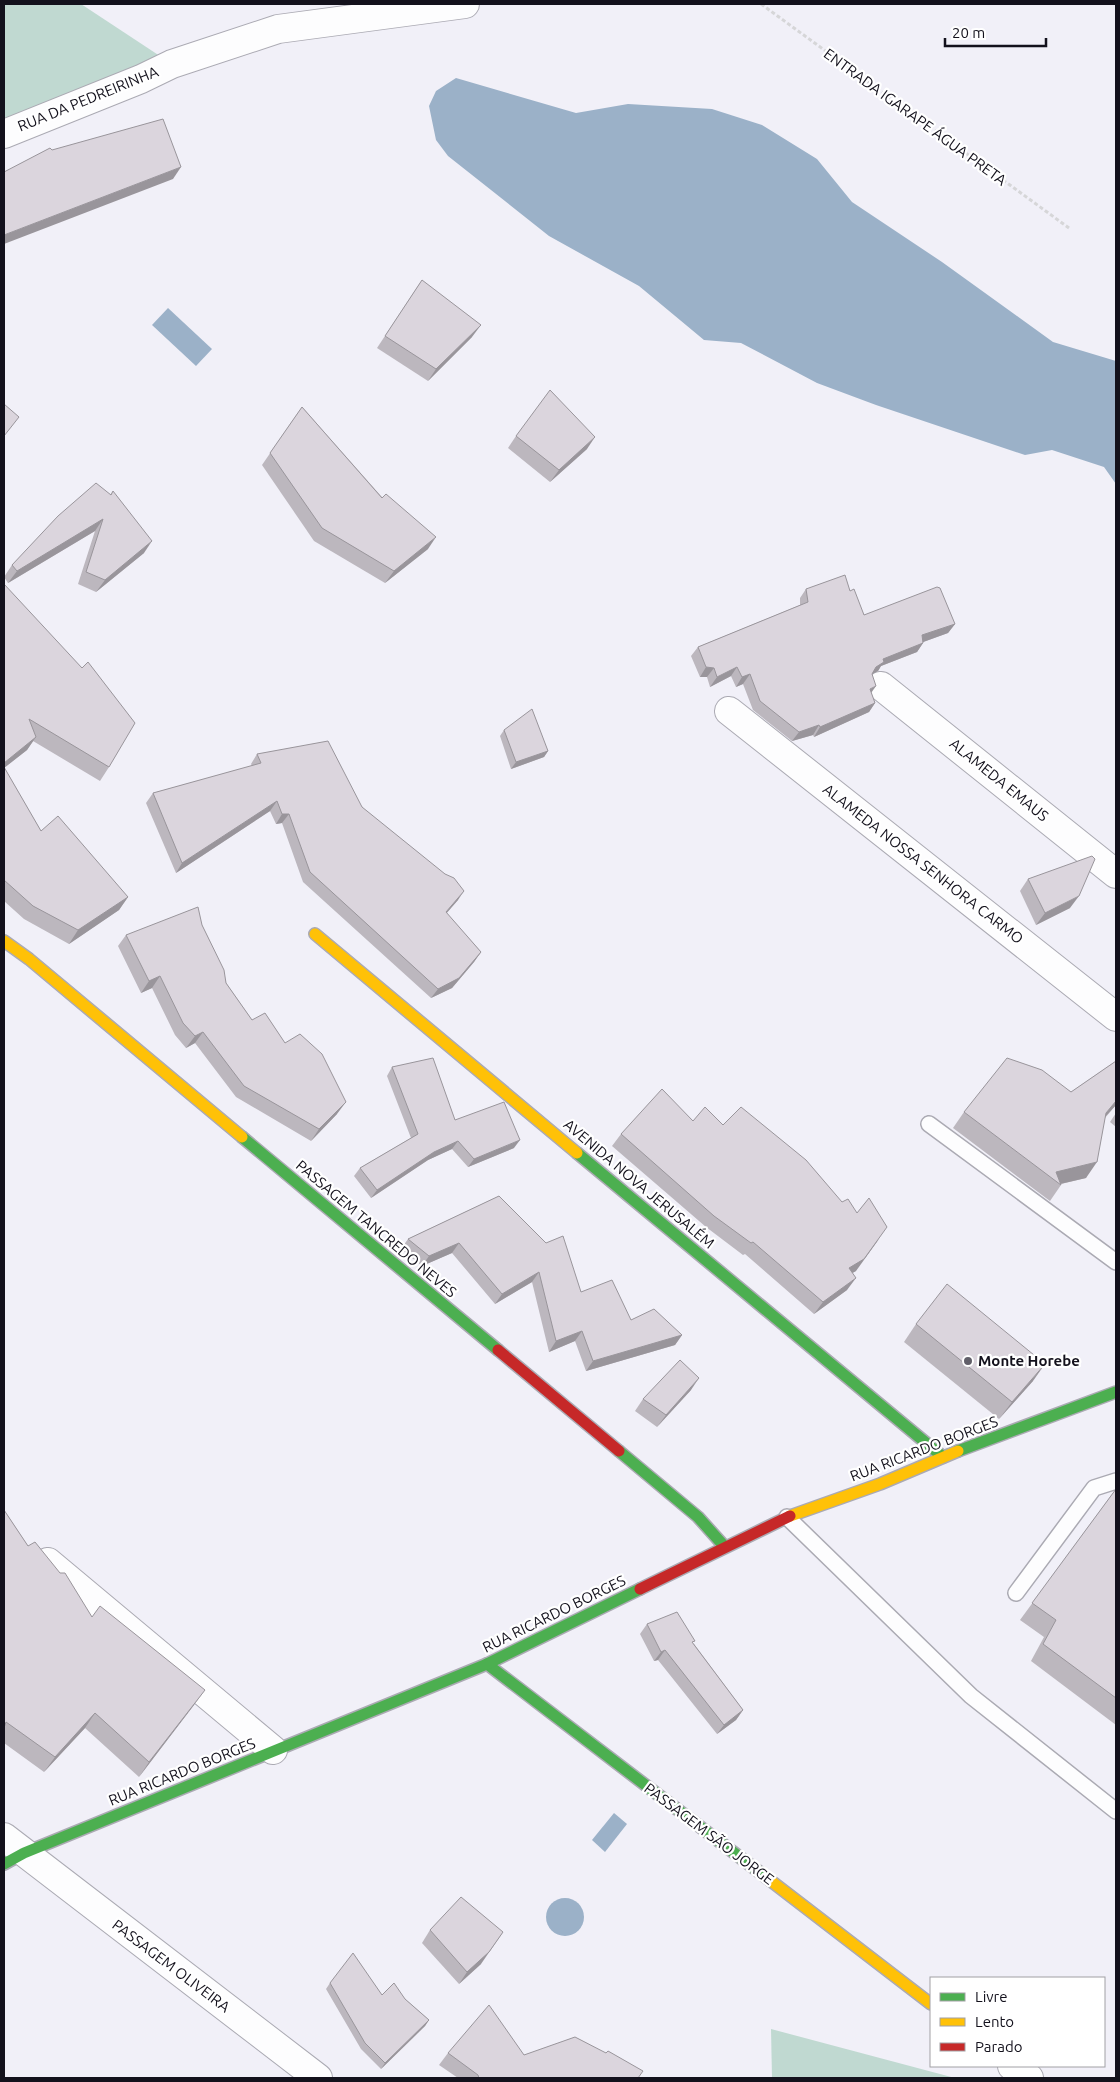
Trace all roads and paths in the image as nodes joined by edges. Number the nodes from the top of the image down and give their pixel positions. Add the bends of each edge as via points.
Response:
1 (465, 4) edge
2 (761, 4) edge
3 (4, 134) edge
4 (1069, 228) dead end
5 (881, 686) dead end
6 (729, 711) dead end
7 (1116, 874) edge
8 (315, 934) dead end
9 (4, 941) edge
10 (1116, 1017) edge
11 (929, 1124) dead end
12 (1116, 1262) edge
13 (1116, 1392) edge
14 (943, 1456) junction
15 (1116, 1481) edge
16 (787, 1517) junction
17 (724, 1546) junction
18 (48, 1562) edge
19 (1016, 1592) dead end
20 (487, 1664) junction
21 (273, 1750) junction
22 (1116, 1810) edge
23 (10, 1851) edge
24 (930, 2003) edge
25 (1013, 2067) edge
26 (318, 2078) edge
27 (1029, 2078) edge

1 - 3 street, RUA DA PEDREIRINHA via 278,29 172,64
2 - 4 path, ENTRADA IGARAPE ÁGUA PRETA
5 - 7 street, ALAMEDA EMAUS
6 - 10 street, ALAMEDA NOSSA SENHORA CARMO
8 - 14 street, AVENIDA NOVA JERUSALÉM
9 - 17 street, PASSAGEM TANCREDO NEVES via 690,1511
11 - 12 lane
13 - 14 street, RUA RICARDO BORGES
14 - 16 street, RUA RICARDO BORGES via 880,1484
15 - 19 lane via 1094,1488
16 - 17 street, RUA RICARDO BORGES
16 - 22 lane via 970,1696
17 - 20 street, RUA RICARDO BORGES
18 - 21 street
20 - 21 street, RUA RICARDO BORGES
20 - 24 street, PASSAGEM SÃO JORGE
21 - 23 street, RUA RICARDO BORGES
23 - 26 street, PASSAGEM OLIVEIRA
25 - 27 street

